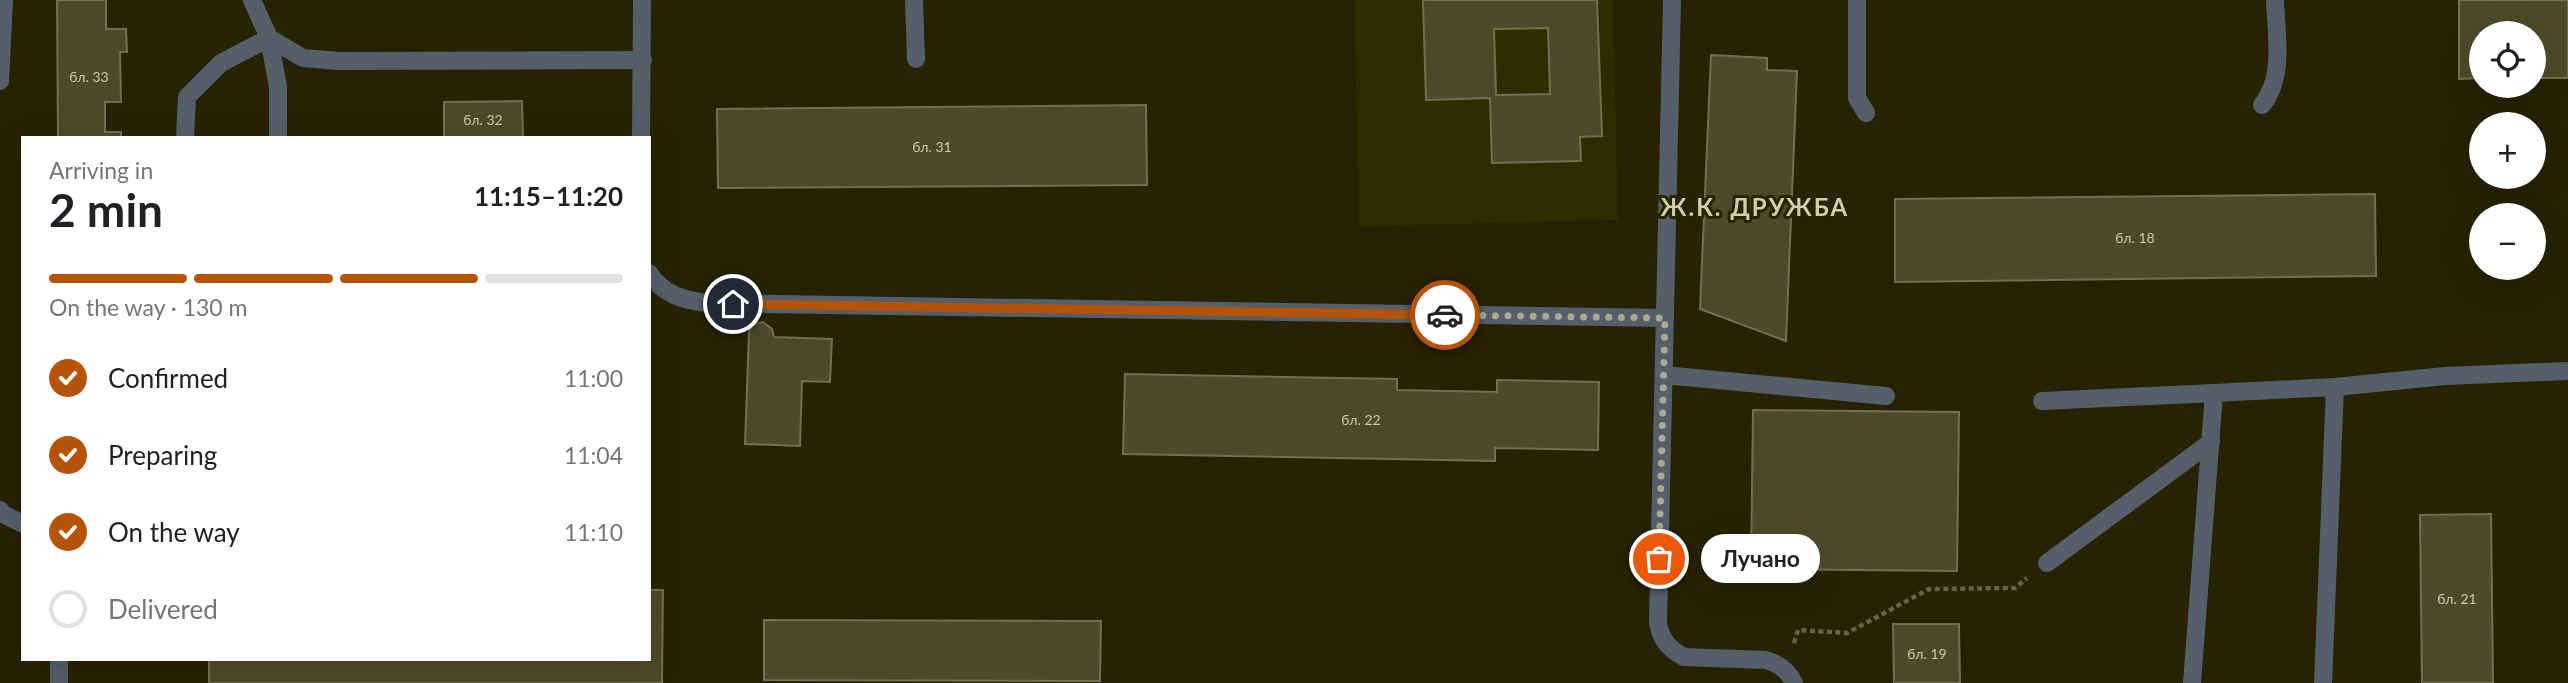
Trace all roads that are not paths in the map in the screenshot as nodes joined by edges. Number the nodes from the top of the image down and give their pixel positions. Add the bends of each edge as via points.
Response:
1 (4, 0) edge
2 (253, 0) edge
3 (642, 0) edge
4 (914, 0) edge
5 (1671, 0) edge
6 (1857, 0) edge
7 (2275, 0) edge
8 (269, 38) junction
9 (916, 59) dead end
10 (643, 60) junction
11 (0, 80) edge
12 (2262, 105) dead end
13 (1866, 113) dead end
14 (185, 136) edge
15 (278, 136) edge
16 (641, 136) edge
17 (651, 283) edge
18 (1665, 318) junction
19 (2568, 371) edge
20 (1664, 375) junction
21 (2335, 387) junction
22 (2214, 393) junction
23 (1886, 396) dead end
24 (2042, 401) dead end
25 (2211, 442) junction
26 (0, 510) edge
27 (21, 523) edge
28 (2047, 563) road end
29 (58, 661) edge
30 (1790, 677) edge
31 (59, 683) edge
32 (2192, 683) edge
33 (2323, 683) edge

1 - 11 street
2 - 8 street
3 - 10 street
4 - 9 street
5 - 18 street
6 - 13 street via 1857,98
7 - 12 street via 2275,81
8 - 10 street via 303,58 338,61
8 - 14 street via 221,63 187,97
8 - 15 street via 278,87
10 - 16 street
17 - 18 street via 687,301 706,303
18 - 20 street
19 - 21 street
20 - 23 street
20 - 30 street via 1660,633 1673,651 1684,657 1766,660
21 - 22 street
21 - 33 street
22 - 24 street
22 - 25 street
25 - 28 street
25 - 32 street
26 - 27 street
29 - 31 street

